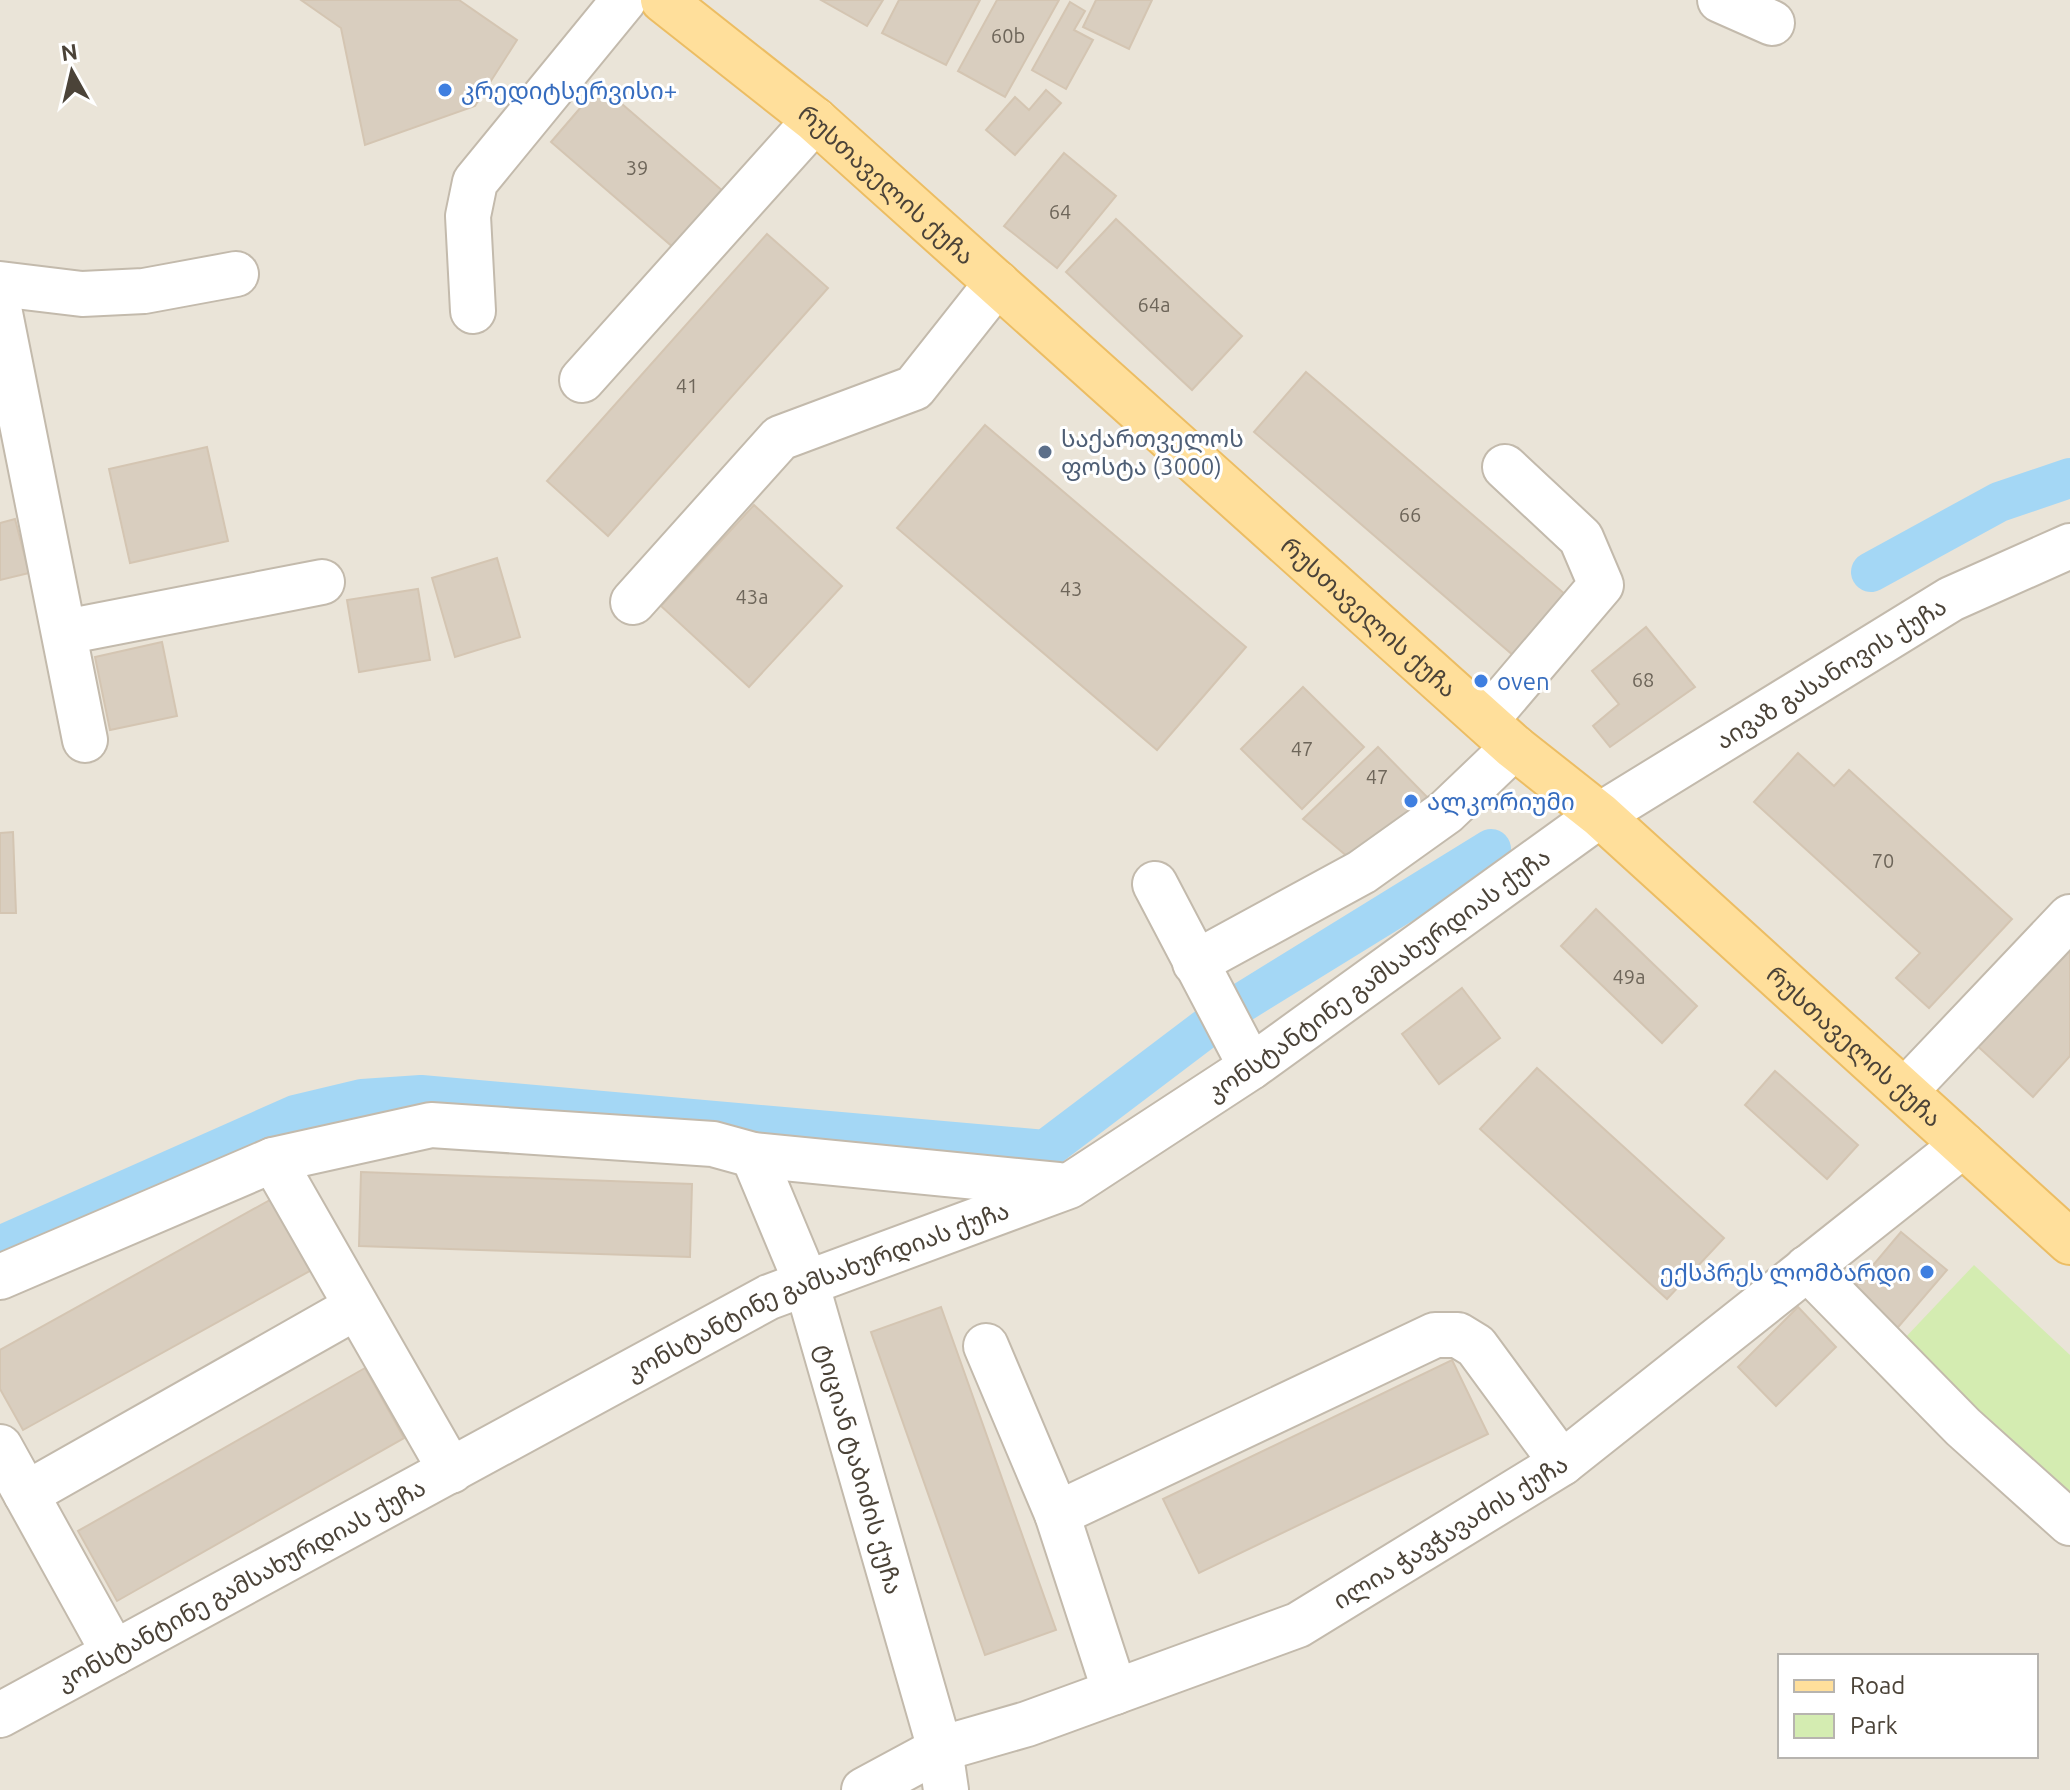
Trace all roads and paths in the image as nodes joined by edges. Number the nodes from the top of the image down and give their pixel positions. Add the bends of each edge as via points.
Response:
1 (624, 0) edge
2 (663, 0) edge
3 (1720, 0) edge
4 (1772, 23) dead end
5 (815, 120) junction
6 (236, 274) dead end
7 (997, 283) junction
8 (0, 284) edge
9 (473, 311) dead end
10 (0, 313) edge
11 (582, 380) dead end
12 (1505, 467) dead end
13 (2070, 546) edge
14 (322, 582) dead end
15 (633, 602) dead end
16 (65, 632) junction
17 (1500, 733) junction
18 (85, 740) dead end
19 (1600, 815) junction
20 (1155, 884) dead end
21 (2070, 917) edge
22 (1201, 977) junction
23 (1242, 1051) junction
24 (1905, 1091) junction
25 (1963, 1145) junction
26 (753, 1155) junction
27 (273, 1160) junction
28 (1069, 1186) junction
29 (2070, 1242) edge
30 (1807, 1268) junction
31 (0, 1277) edge
32 (806, 1282) junction
33 (356, 1307) junction
34 (986, 1346) dead end
35 (0, 1447) edge
36 (1562, 1463) junction
37 (451, 1471) junction
38 (26, 1494) junction
39 (1057, 1514) junction
40 (2070, 1523) edge
41 (114, 1653) junction
42 (1115, 1692) junction
43 (0, 1715) edge
44 (943, 1770) edge
45 (864, 1790) edge

1 - 9 street via 475,182 468,216
2 - 5 main road, რუსთაველის ქუჩა
3 - 4 street
5 - 7 main road, რუსთაველის ქუჩა
5 - 11 street
6 - 8 street via 144,291 82,294
7 - 15 street via 914,388 780,438
7 - 17 main road, რუსთაველის ქუჩა
10 - 16 street
12 - 17 street via 1581,538 1601,585
13 - 19 street, აივაზ გასანოვის ქუჩა via 1951,599
14 - 16 street
16 - 18 street
17 - 19 main road, რუსთაველის ქუჩა
17 - 22 street via 1446,812
19 - 23 street, კონსტანტინე გამსახურდიას ქუჩა
19 - 24 main road, რუსთაველის ქუჩა
20 - 22 street
21 - 24 street
22 - 23 street
23 - 28 street, კონსტანტინე გამსახურდიას ქუჩა
24 - 25 main road, რუსთაველის ქუჩა
25 - 29 main road, რუსთაველის ქუჩა
25 - 30 street, ილია ჭავჭავაძის ქუჩა
26 - 27 street via 713,1144 431,1125
26 - 28 street
26 - 32 street, ტიციან ტაბიძის ქუჩა
27 - 31 street
27 - 33 street
28 - 32 street, კონსტანტინე გამსახურდიას ქუჩა
30 - 36 street, ილია ჭავჭავაძის ქუჩა
30 - 40 street via 1963,1427
32 - 37 street, კონსტანტინე გამსახურდიას ქუჩა via 769,1297
32 - 44 street, ტიციან ტაბიძის ქუჩა
33 - 37 street
33 - 38 street
34 - 39 street
35 - 38 street
36 - 39 street via 1476,1346 1458,1335 1435,1335
36 - 42 street, ილია ჭავჭავაძის ქუჩა via 1298,1625
37 - 41 street, კონსტანტინე გამსახურდიას ქუჩა
38 - 41 street
39 - 42 street
41 - 43 street, კონსტანტინე გამსახურდიას ქუჩა
42 - 44 street, ილია ჭავჭავაძის ქუჩა via 1027,1724
44 - 45 street, ილია ჭავჭავაძის ქუჩა

